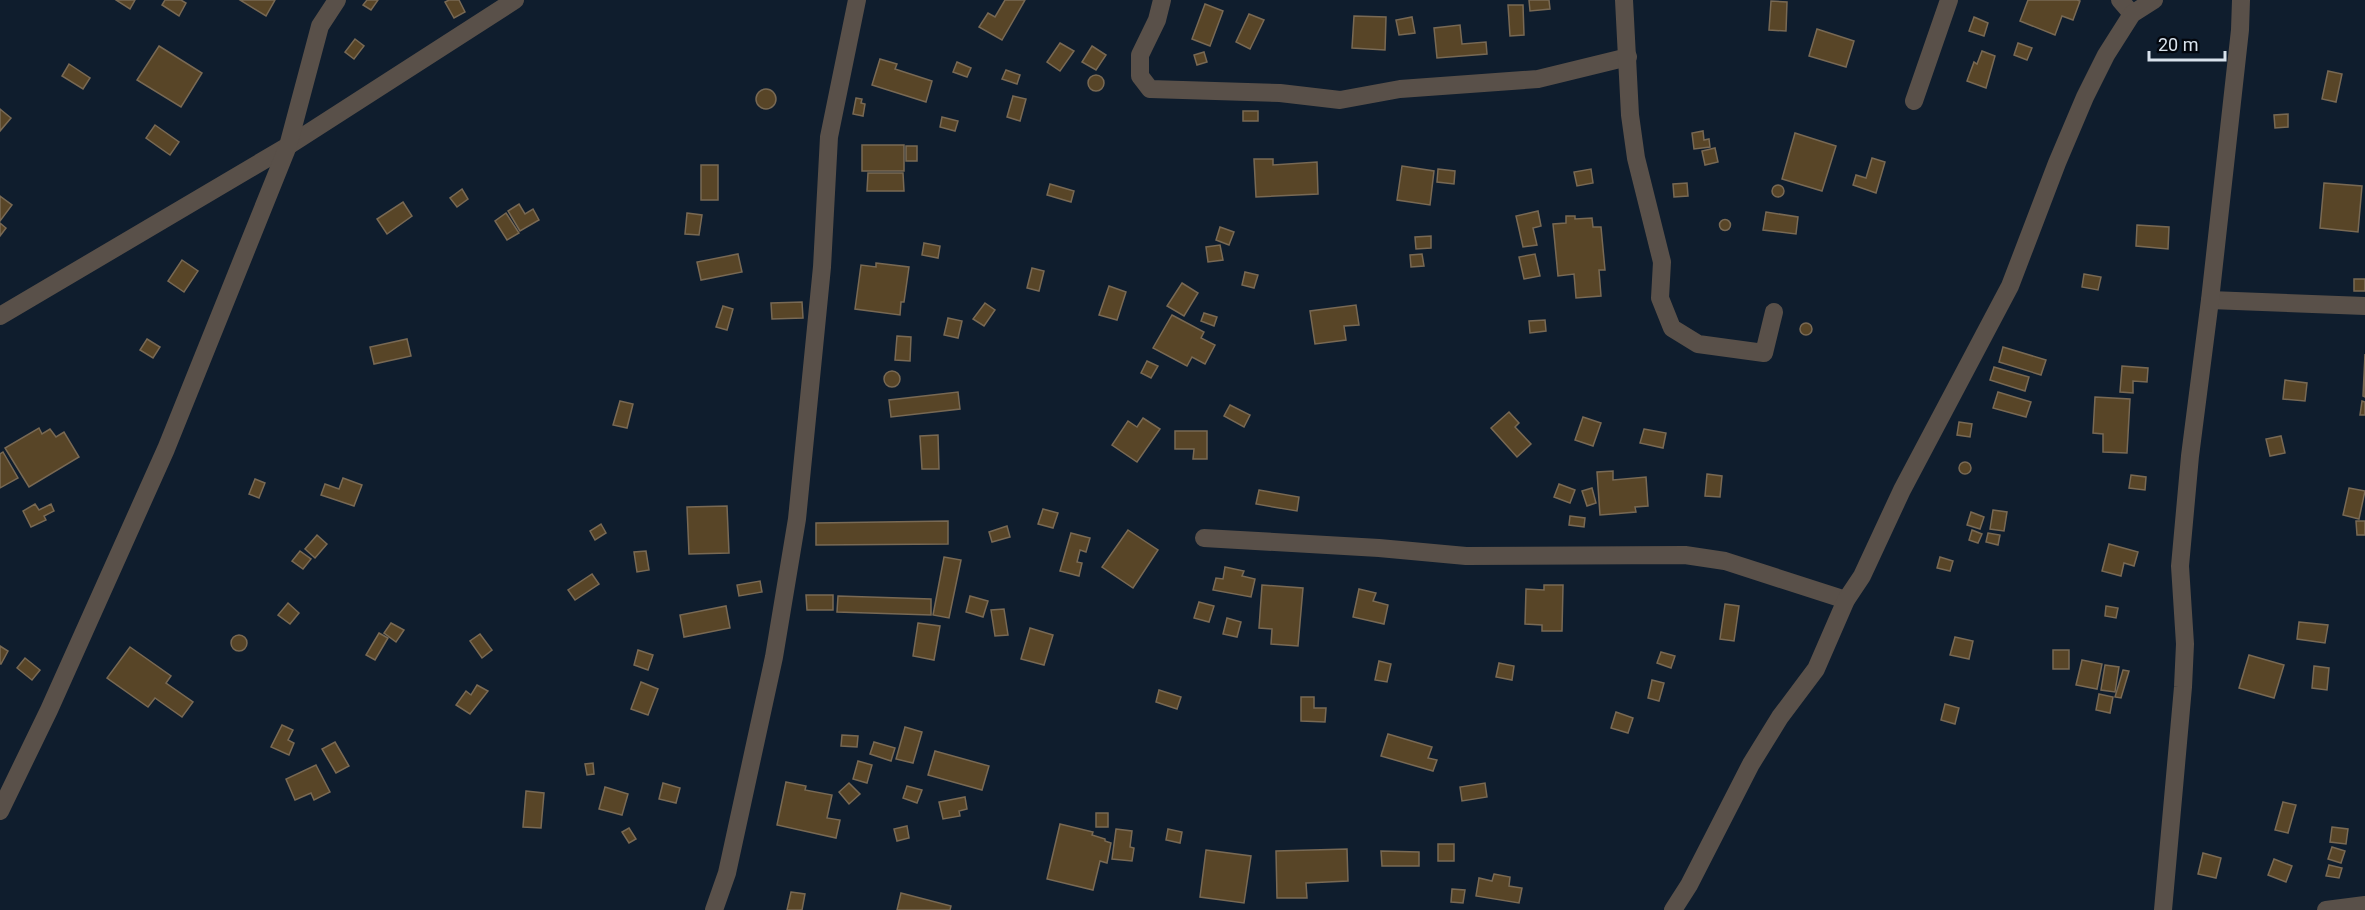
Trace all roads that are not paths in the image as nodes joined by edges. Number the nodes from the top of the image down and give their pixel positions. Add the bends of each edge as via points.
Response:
1 (337, 0) edge
2 (514, 0) edge
3 (857, 0) edge
4 (1162, 0) edge
5 (1624, 0) edge
6 (1949, 0) edge
7 (2154, 0) edge
8 (2241, 0) edge
9 (2126, 7) edge
10 (1628, 57) junction
11 (1914, 102) dead end
12 (288, 146) junction
13 (2210, 300) junction
14 (2365, 306) edge
15 (1774, 312) dead end
16 (0, 316) edge
17 (1204, 538) dead end
18 (1846, 600) junction
19 (0, 812) edge
20 (2365, 905) edge
21 (714, 910) edge
22 (1673, 910) edge
23 (2163, 910) edge
24 (2326, 910) edge

1 - 12 street via 320,26
2 - 12 street
3 - 21 street via 829,137 822,267 797,519 774,657 727,873
4 - 10 street via 1140,55 1140,76 1150,89 1280,93 1340,100 1400,89 1538,79
5 - 10 street
6 - 11 street
7 - 9 street
8 - 13 street
9 - 18 street via 2053,174 2010,286 1902,490 1862,576
10 - 15 street via 1636,158 1662,262 1660,298 1672,328 1698,344 1764,353
12 - 16 street
12 - 19 street via 166,449
13 - 14 street
13 - 23 street via 2180,566 2185,644 2183,687
17 - 18 street via 1466,556 1685,555 1725,561
18 - 22 street via 1816,669 1751,764
20 - 24 street

